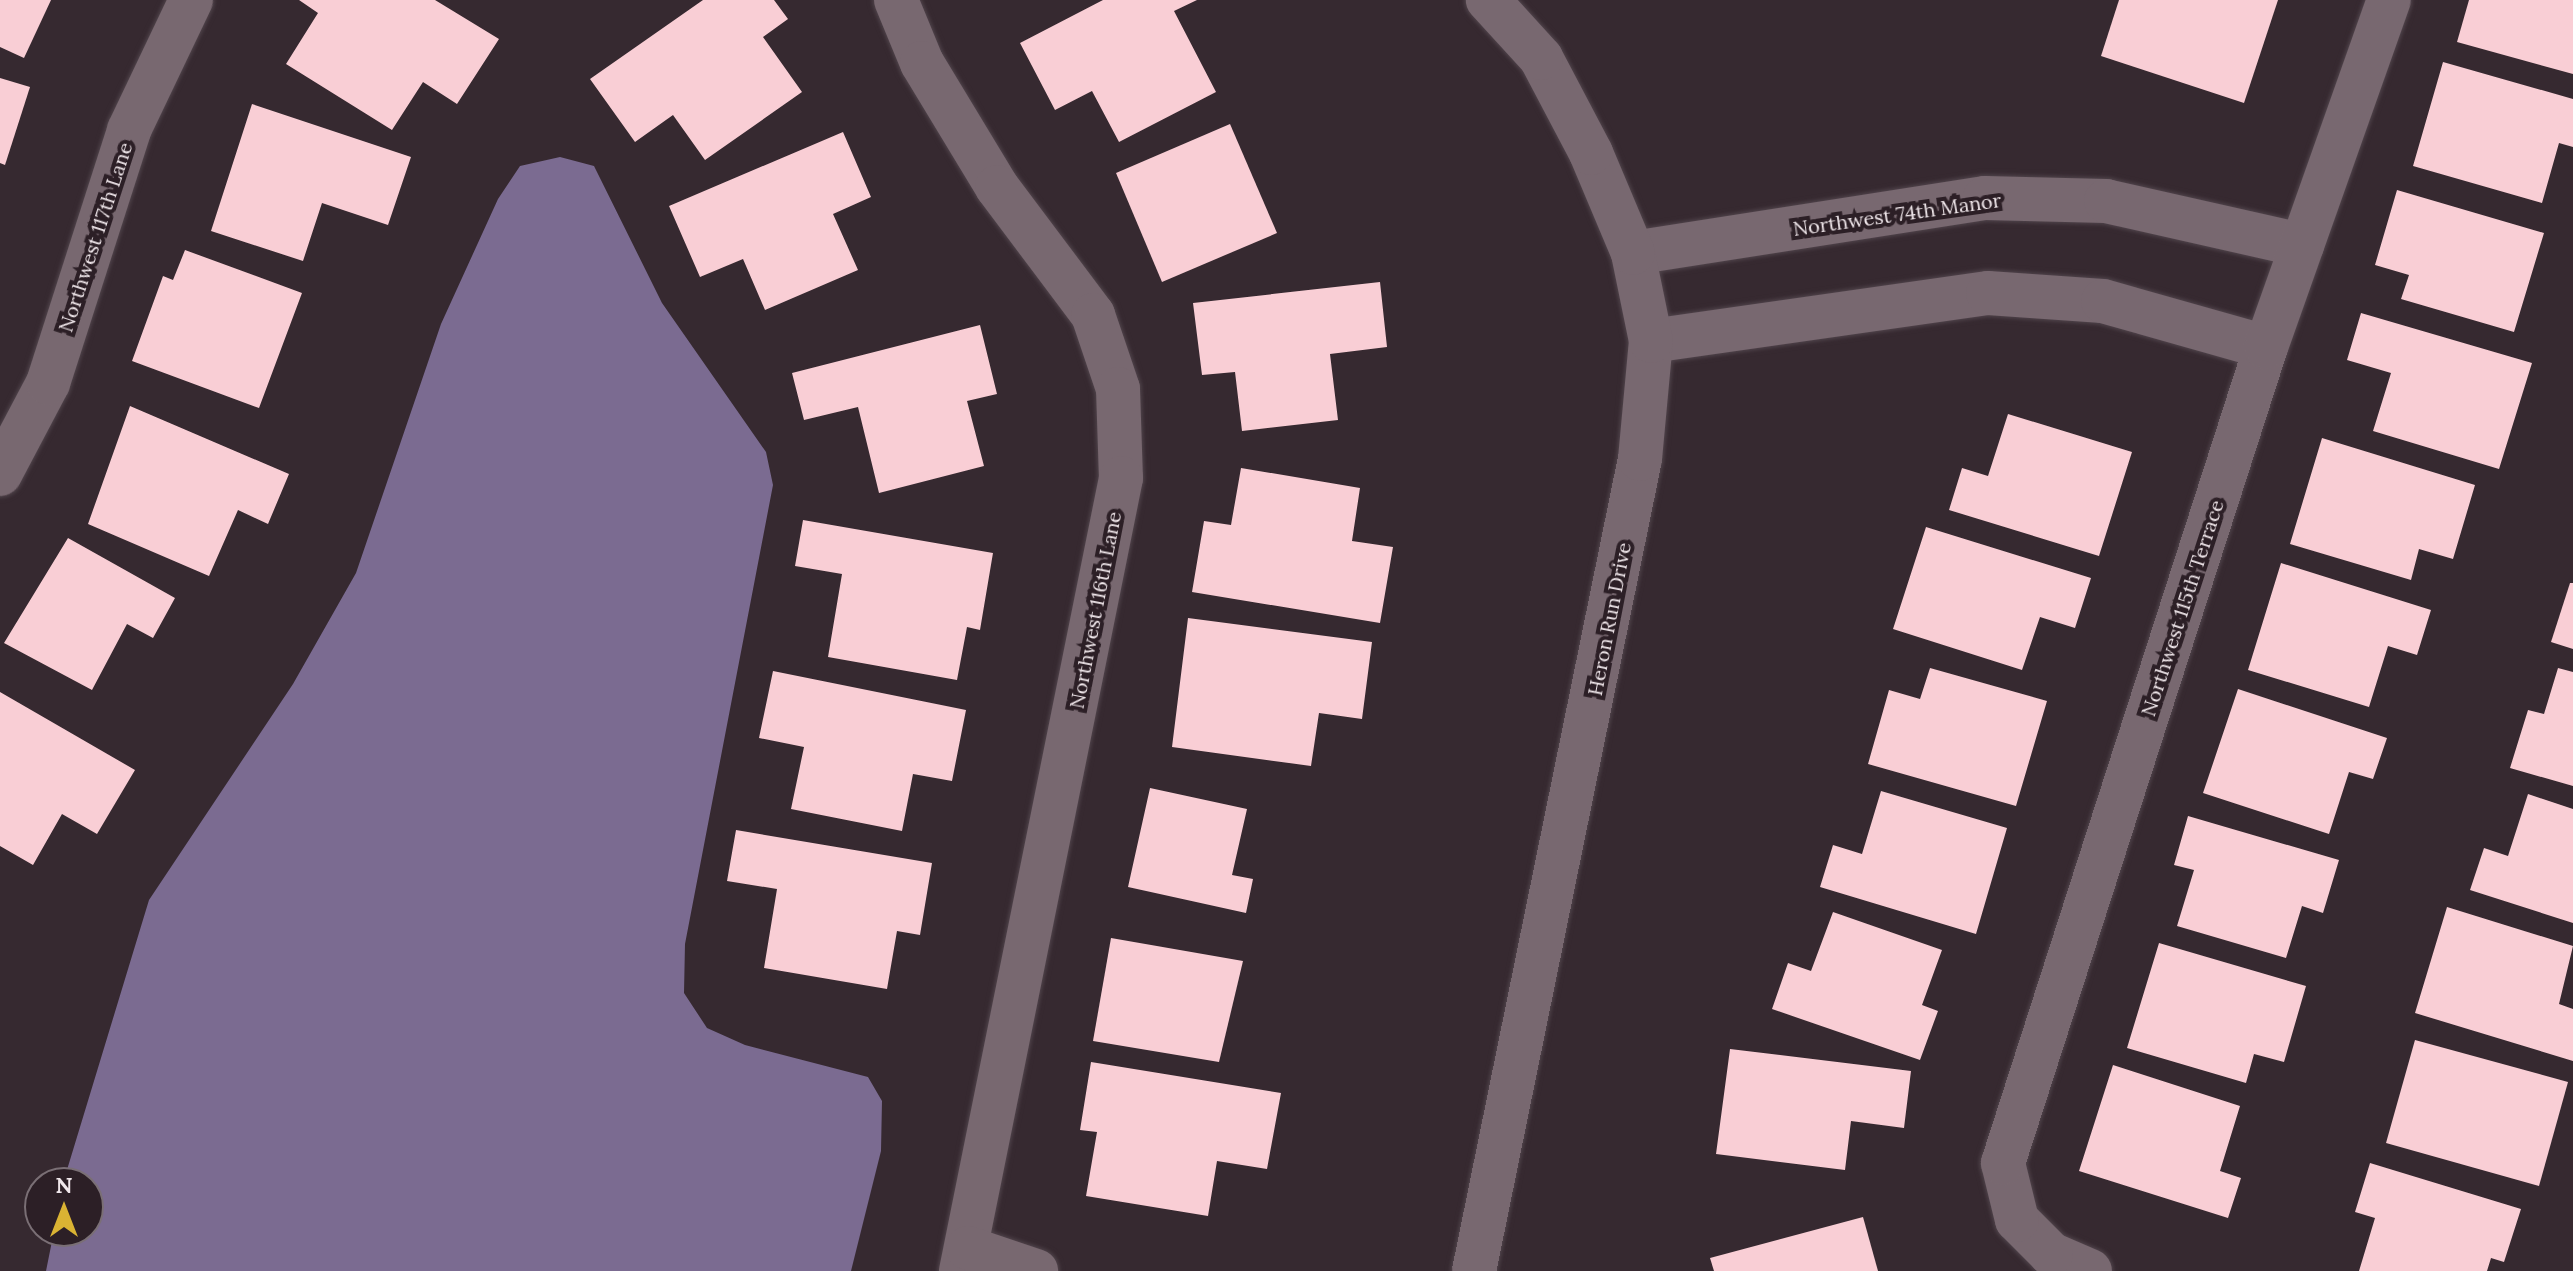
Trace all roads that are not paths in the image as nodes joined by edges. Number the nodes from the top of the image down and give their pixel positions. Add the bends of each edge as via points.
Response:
1 (191, 0) edge
2 (896, 0) edge
3 (1488, 0) edge
4 (2389, 0) edge
5 (2302, 245) junction
6 (1633, 253) junction
7 (1651, 341) junction
8 (2266, 347) junction
9 (0, 474) edge
10 (964, 1260) edge
11 (1036, 1271) edge
12 (1474, 1271) edge
13 (2090, 1271) edge

1 - 9 street, Northwest 117th Lane via 129,130 48,383
2 - 10 street, Northwest 116th Lane via 922,63 997,187 1093,315 1118,389 1121,478
3 - 6 street, Heron Run Drive via 1541,58
4 - 5 street, Northwest 115th Terrace
5 - 6 street, Northwest 74th Manor via 2106,201 1985,198
5 - 8 street, Northwest 115th Terrace
6 - 7 street, Heron Run Drive
7 - 8 street via 1988,293 2103,301
7 - 12 street, Heron Run Drive via 1623,548
8 - 13 street, Northwest 115th Terrace via 2003,1163 2017,1220 2051,1254
10 - 11 street

